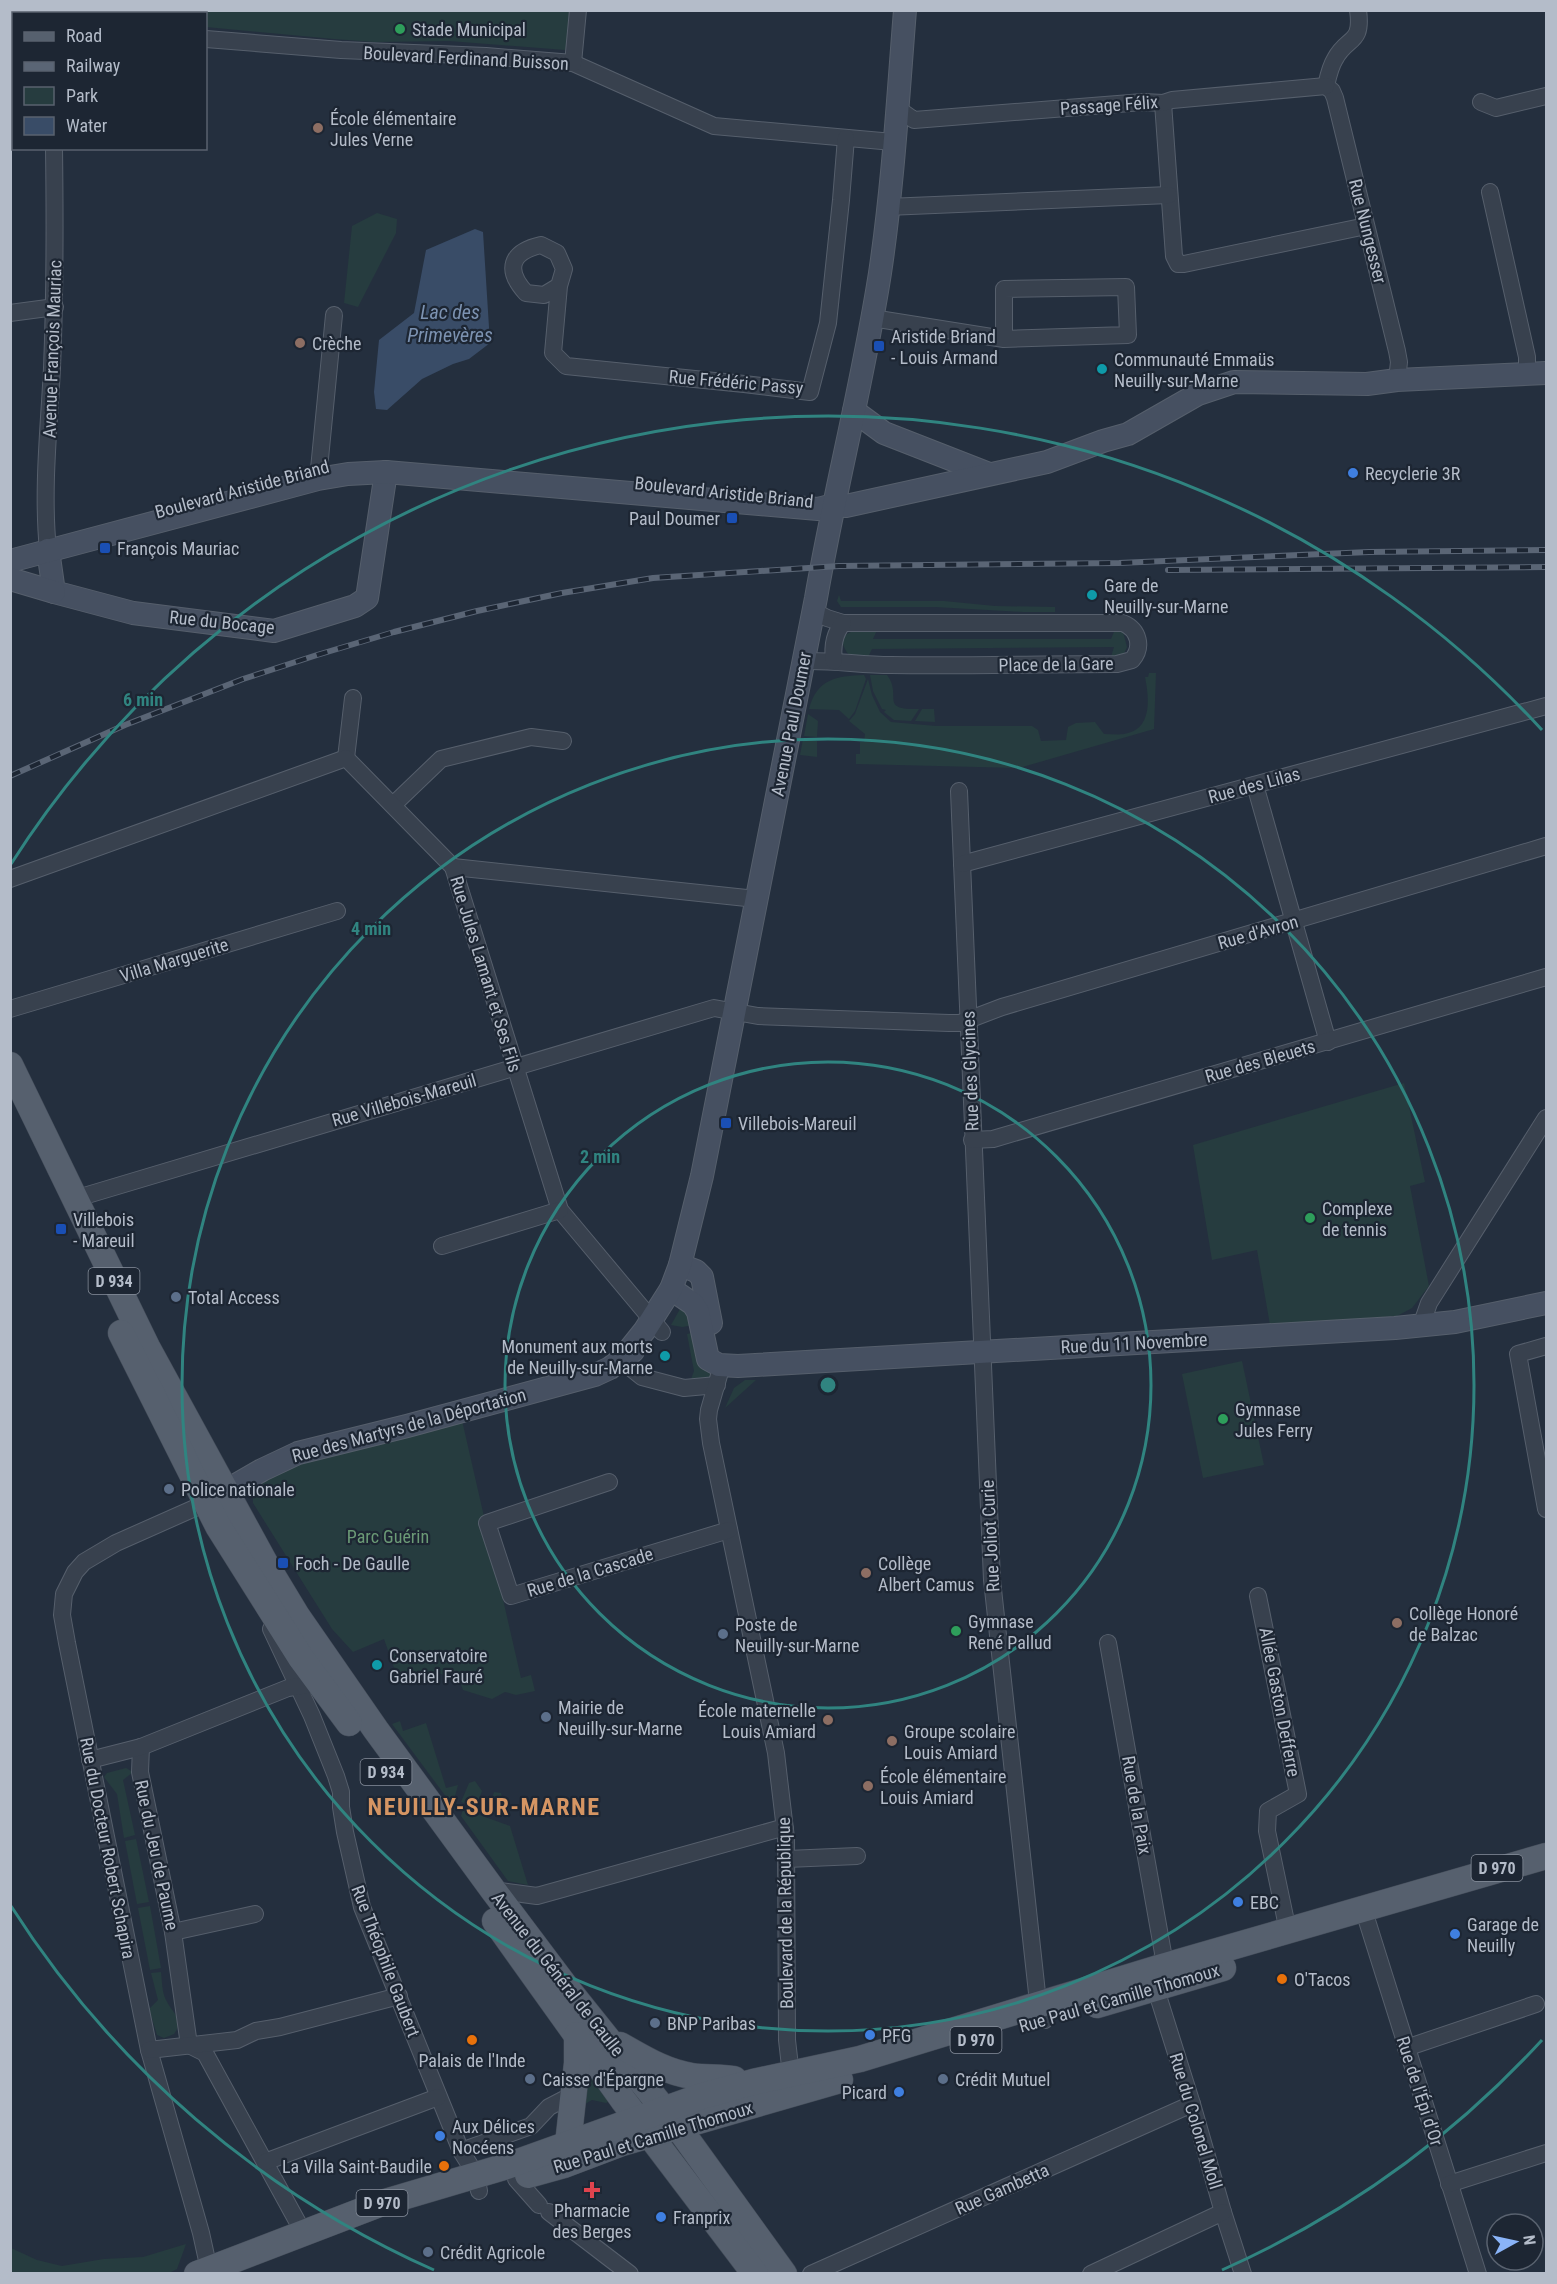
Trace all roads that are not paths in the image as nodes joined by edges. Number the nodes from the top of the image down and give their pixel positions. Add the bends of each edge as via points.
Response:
1 (578, 10) edge
2 (905, 10) edge
3 (1358, 10) edge
4 (207, 39) edge
5 (573, 63) junction
6 (1326, 86) junction
7 (1546, 96) edge
8 (1481, 102) dead end
9 (1162, 103) junction
10 (897, 108) junction
11 (846, 138) junction
12 (893, 142) junction
13 (54, 150) edge
14 (1490, 192) dead end
15 (1169, 195) junction
16 (887, 207) junction
17 (1366, 226) junction
18 (559, 286) dead end
19 (55, 307) junction
20 (10, 313) edge
21 (334, 315) dead end
22 (872, 318) junction
23 (1004, 339) junction
24 (1537, 374) edge
25 (1397, 380) junction
26 (854, 411) junction
27 (884, 433) junction
28 (847, 446) junction
29 (386, 472) junction
30 (318, 473) junction
31 (989, 474) junction
32 (833, 505) junction
33 (48, 550) junction
34 (10, 561) edge
35 (10, 579) edge
36 (54, 592) junction
37 (813, 611) junction
38 (843, 623) junction
39 (803, 661) junction
40 (834, 661) junction
41 (353, 698) dead end
42 (1546, 706) edge
43 (563, 741) dead end
44 (346, 758) junction
45 (1255, 785) junction
46 (959, 791) dead end
47 (393, 805) junction
48 (1546, 846) edge
49 (962, 864) junction
50 (453, 867) junction
51 (10, 879) edge
52 (756, 899) junction
53 (337, 910) dead end
54 (1293, 922) junction
55 (1546, 977) edge
56 (10, 1009) edge
57 (734, 1011) junction
58 (969, 1019) junction
59 (1328, 1042) junction
60 (10, 1065) edge
61 (515, 1068) junction
62 (10, 1102) edge
63 (1546, 1118) edge
64 (972, 1140) junction
65 (74, 1198) junction
66 (560, 1210) junction
67 (442, 1246) dead end
68 (686, 1267) junction
69 (676, 1292) junction
70 (1546, 1303) edge
71 (1421, 1326) junction
72 (657, 1327) junction
73 (1546, 1346) edge
74 (981, 1352) junction
75 (621, 1360) junction
76 (718, 1375) junction
77 (609, 1482) dead end
78 (220, 1495) junction
79 (1546, 1509) edge
80 (729, 1530) junction
81 (1258, 1596) dead end
82 (1108, 1643) dead end
83 (318, 1681) junction
84 (141, 1747) junction
85 (90, 1760) junction
86 (785, 1829) junction
87 (857, 1856) dead end
88 (1546, 1856) edge
89 (787, 1859) junction
90 (1546, 1861) edge
91 (493, 1890) junction
92 (537, 1896) junction
93 (255, 1914) dead end
94 (1365, 1916) junction
95 (518, 1924) junction
96 (1288, 1931) junction
97 (173, 1932) junction
98 (1161, 1977) junction
99 (399, 1996) junction
100 (1536, 2004) dead end
101 (1042, 2013) junction
102 (577, 2035) junction
103 (608, 2038) junction
104 (189, 2045) junction
105 (1406, 2048) junction
106 (149, 2050) junction
107 (791, 2075) junction
108 (753, 2082) junction
109 (574, 2094) junction
110 (438, 2097) junction
111 (1192, 2104) junction
112 (670, 2118) junction
113 (643, 2126) junction
114 (563, 2146) junction
115 (461, 2151) junction
116 (1546, 2153) edge
117 (265, 2162) junction
118 (516, 2179) junction
119 (477, 2183) junction
120 (1449, 2184) junction
121 (1223, 2212) junction
122 (303, 2232) junction
123 (205, 2272) edge
124 (244, 2274) edge
125 (630, 2274) edge
126 (755, 2274) edge
127 (784, 2274) edge
128 (811, 2274) edge
129 (1090, 2274) edge
130 (1244, 2274) edge
131 (1478, 2274) edge

1 - 5 street
2 - 10 main road, Avenue Paul Doumer
3 - 6 street via 1359,29 1335,57
4 - 5 street, Boulevard Ferdinand Buisson
5 - 11 street, Boulevard Ferdinand Buisson via 714,126
6 - 9 street, Passage Félix
6 - 17 street, Rue Nungesser via 1335,98
7 - 8 street via 1496,108
9 - 10 street, Passage Félix via 914,120
9 - 15 street
10 - 12 main road, Avenue Paul Doumer
11 - 12 street, Boulevard Ferdinand Buisson
11 - 18 street, Rue Frédéric Passy via 828,323 810,392 566,366 553,353
12 - 16 main road, Avenue Paul Doumer
13 - 19 street, Avenue François Mauriac
14 - 24 street via 1527,357
15 - 16 street
15 - 17 street via 1178,264
16 - 22 main road, Avenue Paul Doumer
17 - 25 street, Rue Nungesser via 1397,351
19 - 20 street
19 - 33 street, Avenue François Mauriac via 47,469
21 - 30 street
22 - 23 street
22 - 26 main road, Avenue Paul Doumer
23 - 23 street via 1128,335 1126,287 1004,289
24 - 25 main road
25 - 31 main road via 1368,372 1226,372 1192,383 1123,424 1103,441 1047,462
26 - 27 main road
26 - 28 main road, Avenue Paul Doumer
27 - 28 main road
27 - 31 main road
28 - 32 main road, Avenue Paul Doumer
29 - 30 main road, Boulevard Aristide Briand
29 - 32 main road, Boulevard Aristide Briand via 798,509
29 - 36 main road, Rue du Bocage via 372,579 367,598 355,606 274,631 133,613
30 - 32 main road, Boulevard Aristide Briand via 347,462 391,462 797,497
30 - 33 main road, Boulevard Aristide Briand via 76,534
31 - 32 main road via 846,506
32 - 37 main road, Avenue Paul Doumer
33 - 34 main road, Boulevard Aristide Briand
33 - 36 main road
35 - 36 main road, Rue du Bocage
37 - 38 street, Place de la Gare
37 - 39 main road, Avenue Paul Doumer
38 - 40 street via 832,648
38 - 40 street, Place de la Gare via 1123,623 1136,632 1138,649 1132,660 1117,664 895,666
39 - 40 street, Place de la Gare
39 - 52 main road, Avenue Paul Doumer
41 - 44 street
42 - 45 street, Rue des Lilas
43 - 47 street via 531,737 441,759
44 - 47 street, Rue Jules Lamant et Ses Fils
44 - 51 street
45 - 49 street, Rue des Lilas
45 - 54 street
46 - 49 street, Rue des Glycines
47 - 50 street, Rue Jules Lamant et Ses Fils
48 - 54 street, Rue d'Avron
49 - 58 street, Rue des Glycines
50 - 52 street
50 - 61 street, Rue Jules Lamant et Ses Fils
52 - 57 main road, Avenue Paul Doumer
53 - 56 street, Villa Marguerite
54 - 58 street, Rue d'Avron
54 - 59 street
55 - 59 street, Rue des Bleuets
57 - 58 street, Rue d'Avron via 758,1016 938,1023
57 - 61 street, Rue Villebois-Mareuil via 714,1008
57 - 68 main road, Avenue Paul Doumer via 702,1176 700,1212
58 - 64 street, Rue des Glycines
59 - 64 street, Rue des Bleuets via 993,1139
60 - 65 main road, D 934
61 - 65 street, Rue Villebois-Mareuil
61 - 66 street, Rue Jules Lamant et Ses Fils
62 - 78 main road, D 934 via 155,1403
63 - 71 street via 1429,1303
64 - 74 street, Rue des Glycines
65 - 78 main road, D 934
66 - 67 street
66 - 72 street, Rue Jules Lamant et Ses Fils
68 - 69 main road, Avenue Paul Doumer
68 - 76 main road via 702,1277
69 - 72 main road, Avenue Paul Doumer via 672,1312
69 - 76 main road via 698,1312 708,1359
70 - 71 main road, Rue du 11 Novembre
71 - 74 main road, Rue du 11 Novembre
72 - 75 main road, Rue des Martyrs de la Déportation
73 - 79 street via 1518,1354
74 - 76 main road, Rue du 11 Novembre
74 - 101 street, Rue Joliot Curie via 992,1580
75 - 76 street via 642,1377 684,1388
75 - 78 main road, Rue des Martyrs de la Déportation via 595,1375 297,1453
76 - 80 street, Boulevard de la République via 708,1419
77 - 80 street, Rue de la Cascade via 486,1522 511,1596
78 - 83 main road, Avenue du Général de Gaulle / D 934 via 265,1563
78 - 83 main road, Avenue du Général de Gaulle / D 934 via 259,1592
78 - 85 street, Rue du Docteur Robert Schapira via 96,1554 75,1572 64,1593 64,1630
80 - 86 street, Boulevard de la République via 776,1753
81 - 96 street, Allée Gaston Defferre via 1298,1794 1268,1811 1267,1821
82 - 98 street, Rue de la Paix via 1163,1953
83 - 84 street via 288,1688
83 - 91 main road, Avenue du Général de Gaulle / D 934
83 - 99 street, Rue Théophile Gaubert via 359,1898
83 - 102 main road, Avenue du Général de Gaulle / D 934
84 - 85 street
84 - 97 street, Rue du Jeu de Paume via 140,1772
85 - 106 street, Rue du Docteur Robert Schapira
86 - 89 street, Boulevard de la République
86 - 92 street
87 - 89 street
88 - 94 main road, Rue Paul et Camille Thomoux / D 970
89 - 107 street, Boulevard de la République via 787,2040
90 - 94 main road, Rue Paul et Camille Thomoux / D 970 via 1445,1899
91 - 92 street
91 - 95 main road, Avenue du Général de Gaulle / D 934
92 - 95 street via 525,1907
93 - 97 street
94 - 96 main road, Rue Paul et Camille Thomoux / D 970
94 - 98 main road, Rue Paul et Camille Thomoux / D 970
94 - 105 street, Rue de l'Épi d'Or
95 - 103 main road, Avenue du Général de Gaulle / D 934
96 - 98 main road, Rue Paul et Camille Thomoux / D 970
97 - 104 street, Rue du Jeu de Paume
98 - 101 main road, Rue Paul et Camille Thomoux / D 970
98 - 111 street, Rue du Colonel Moll via 1159,2000
99 - 104 street via 256,2031 237,2040
99 - 110 street, Rue Théophile Gaubert
100 - 105 street
101 - 107 main road, Rue Paul et Camille Thomoux / D 970
101 - 112 main road, Rue Paul et Camille Thomoux / D 970
102 - 109 main road
102 - 113 main road, Avenue du Général de Gaulle / D 934
103 - 108 main road via 676,2073
103 - 112 main road, Avenue du Général de Gaulle / D 934
104 - 106 street
104 - 117 street via 205,2053
105 - 120 street, Rue de l'Épi d'Or
106 - 123 street, Rue du Docteur Robert Schapira
107 - 108 main road, Rue Paul et Camille Thomoux / D 970
108 - 112 main road, Rue Paul et Camille Thomoux / D 970
109 - 114 main road
109 - 115 street via 549,2107 531,2126
110 - 115 street, Rue Théophile Gaubert
110 - 117 street
111 - 121 street, Rue du Colonel Moll
111 - 128 street, Rue Gambetta
112 - 113 main road, Rue Paul et Camille Thomoux / D 970
112 - 127 main road, Avenue du Général de Gaulle / D 934
113 - 114 main road, Rue Paul et Camille Thomoux / D 970
113 - 118 main road, Rue Paul et Camille Thomoux / D 970
113 - 126 main road, Avenue du Général de Gaulle / D 934
114 - 119 main road, D 970
115 - 119 street, Rue Théophile Gaubert
116 - 120 street
117 - 122 street
118 - 119 main road, D 970
118 - 125 street via 544,2209
119 - 122 main road, D 970 via 382,2203
119 - 124 main road, D 970
120 - 131 street, Rue de l'Épi d'Or
121 - 129 street
121 - 130 street, Rue du Colonel Moll
122 - 123 main road, D 970

